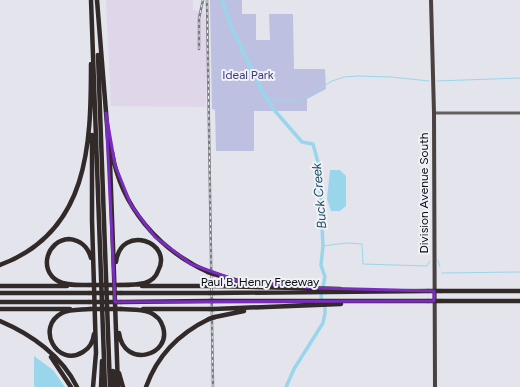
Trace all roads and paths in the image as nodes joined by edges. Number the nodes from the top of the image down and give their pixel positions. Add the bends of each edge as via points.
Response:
1 (90, 0) edge
2 (96, 0) edge
3 (431, 0) edge
4 (91, 85) junction
5 (106, 113) junction
6 (434, 113) junction
7 (520, 113) edge
8 (0, 265) edge
9 (93, 281) junction
10 (115, 281) junction
11 (89, 285) junction
12 (120, 285) junction
13 (0, 286) edge
14 (308, 289) junction
15 (350, 291) junction
16 (520, 291) edge
17 (0, 293) edge
18 (107, 298) junction
19 (520, 301) edge
20 (0, 302) edge
21 (308, 303) junction
22 (301, 306) junction
23 (0, 309) edge
24 (90, 309) junction
25 (121, 309) junction
26 (103, 313) junction
27 (116, 313) junction
28 (95, 314) junction
29 (0, 321) edge
30 (24, 334) junction
31 (117, 353) junction
32 (71, 387) edge
33 (77, 387) edge
34 (94, 387) edge
35 (102, 387) edge
36 (106, 387) edge
37 (110, 387) edge
38 (114, 387) edge
39 (118, 387) edge
40 (123, 387) edge
41 (144, 387) edge
42 (435, 387) edge

1 - 4 highway
1 - 26 highway
2 - 5 highway
2 - 18 highway
3 - 6 main road, Division Avenue South
4 - 8 highway via 87,150 80,181 70,204 54,229 41,243 24,255
4 - 9 highway
5 - 10 highway
5 - 14 highway, bridge via 114,166 123,189 135,212 168,248 214,274 250,282
6 - 7 main road
6 - 42 main road, Division Avenue South
9 - 11 highway via 90,255 84,245 66,239 52,246 46,262 52,276 64,284
9 - 28 highway
10 - 12 highway via 117,257 124,244 138,239 148,241 160,254 161,262 156,275 144,283
10 - 27 highway
11 - 12 highway, bridge
11 - 13 highway
12 - 14 highway
14 - 15 highway, Paul B. Henry Freeway
14 - 15 highway
14 - 17 highway, Paul B. Henry Freeway, bridge via 211,293
15 - 16 highway, bridge
18 - 37 highway
18 - 38 highway
19 - 21 highway, Paul B. Henry Freeway, bridge
20 - 21 highway, Paul B. Henry Freeway, bridge
21 - 22 highway
22 - 25 highway
22 - 41 highway, bridge via 240,312 209,319 174,342 156,365
23 - 24 highway
24 - 25 highway, bridge
24 - 28 highway via 67,311 54,319 50,326 50,337 51,343 58,351 74,355 88,348 93,339
25 - 27 highway via 146,311 158,318 164,332 157,350 142,355 127,350 120,338
26 - 35 highway
26 - 36 highway
27 - 31 highway
28 - 34 highway
29 - 30 highway
30 - 32 highway via 55,362
30 - 33 highway via 58,360
31 - 39 highway
31 - 40 highway

